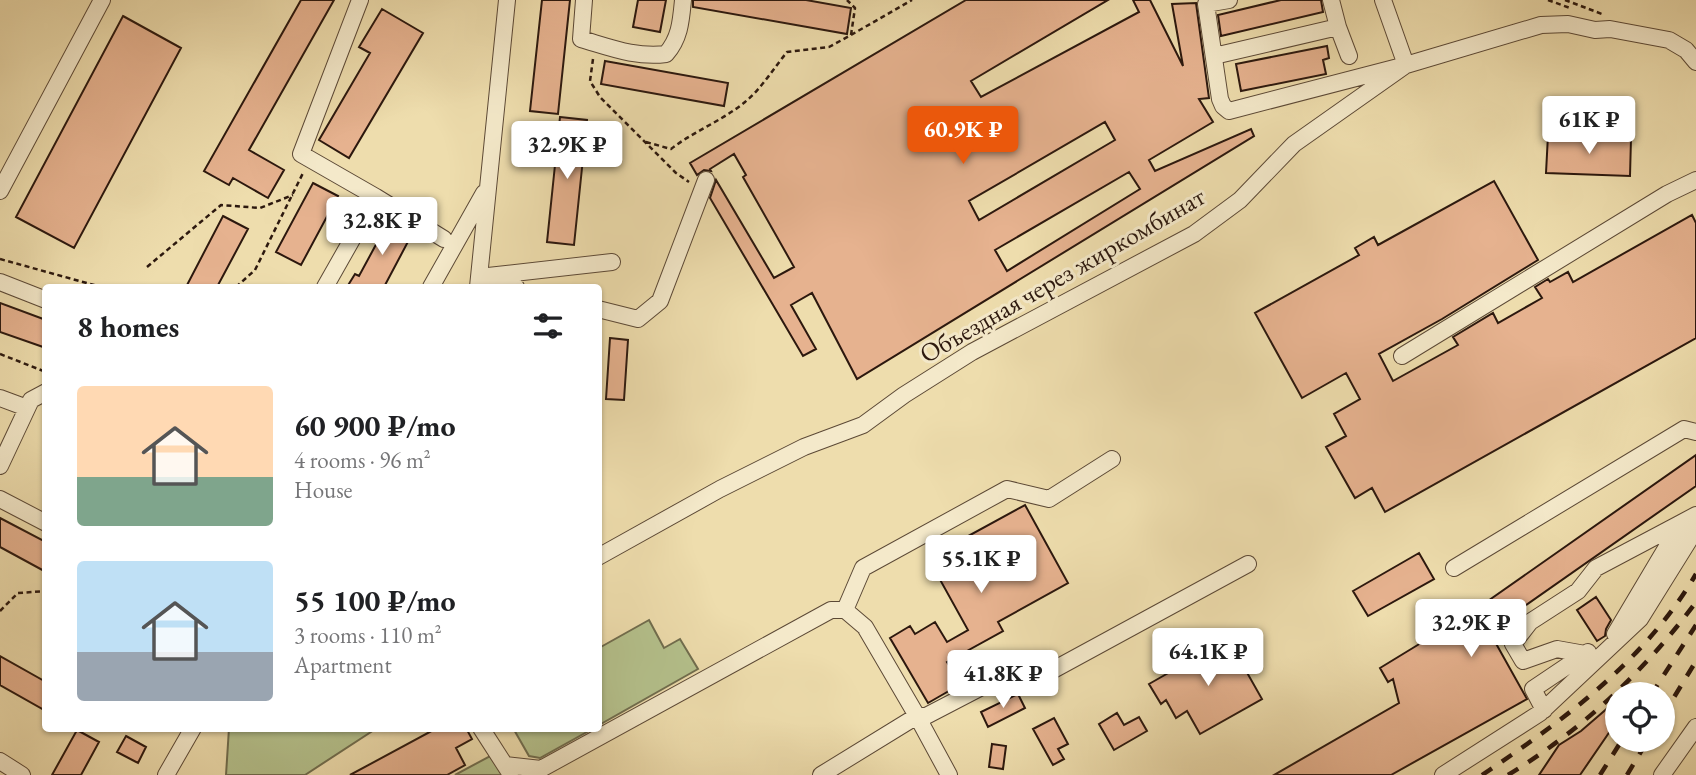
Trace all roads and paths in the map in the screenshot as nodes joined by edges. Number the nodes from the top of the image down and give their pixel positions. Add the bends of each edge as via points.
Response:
1 (102, 0) edge
2 (360, 0) edge
3 (507, 0) edge
4 (584, 0) edge
5 (683, 0) edge
6 (848, 0) edge
7 (912, 0) edge
8 (1229, 0) edge
9 (1331, 0) edge
10 (1383, 0) edge
11 (1338, 27) junction
12 (851, 35) junction
13 (612, 48) junction
14 (1214, 56) junction
15 (1349, 56) dead end
16 (1696, 62) edge
17 (1406, 65) junction
18 (646, 142) junction
19 (301, 154) junction
20 (706, 180) joint
21 (1696, 180) edge
22 (487, 188) junction
23 (0, 191) edge
24 (293, 195) junction
25 (376, 197) junction
26 (444, 239) dead end
27 (0, 259) edge
28 (612, 262) dead end
29 (147, 267) dead end
30 (0, 282) edge
31 (478, 282) edge
32 (90, 284) edge
33 (239, 284) edge
34 (327, 284) edge
35 (433, 284) edge
36 (42, 298) edge
37 (602, 310) edge
38 (0, 354) edge
39 (1402, 356) dead end
40 (42, 370) edge
41 (42, 393) edge
42 (0, 398) edge
43 (27, 408) junction
44 (1696, 432) edge
45 (1112, 459) dead end
46 (0, 466) edge
47 (0, 499) edge
48 (42, 521) edge
49 (1691, 522) edge
50 (602, 555) edge
51 (1248, 564) dead end
52 (1454, 568) dead end
53 (42, 591) edge
54 (845, 610) junction
55 (0, 611) edge
56 (1585, 654) junction
57 (1534, 657) junction
58 (1547, 680) junction
59 (1544, 709) junction
60 (917, 716) junction
61 (1696, 727) edge
62 (190, 732) edge
63 (484, 732) edge
64 (0, 761) edge
65 (508, 770) edge
66 (1664, 774) edge
67 (22, 775) edge
68 (166, 775) edge
69 (821, 775) edge
70 (949, 775) edge
71 (1443, 775) edge

1 - 23 street
2 - 19 street
3 - 22 street
4 - 13 street via 581,39
5 - 13 street via 676,42 666,54 650,56
6 - 12 path via 855,8
7 - 12 path
8 - 14 street via 1206,4
9 - 11 street
10 - 17 street
11 - 14 street
11 - 15 street
12 - 18 path via 830,47 787,52 747,101 671,149
13 - 18 path via 609,57 593,59 590,81
14 - 17 street via 1220,99 1229,111
16 - 17 street, Объездная через жиркомбинат via 1669,40 1568,24 1541,25
17 - 50 street, Объездная через жиркомбинат via 1294,144 1240,200 1194,234 972,352 863,425 792,453
18 - 20 path via 691,183
19 - 24 path via 304,172
19 - 25 street
20 - 37 street via 660,301 638,319
21 - 39 street
22 - 31 street
22 - 35 street
24 - 29 path via 260,208 221,205
24 - 33 path via 255,270
25 - 26 street
25 - 34 street
27 - 32 path
28 - 31 street
30 - 36 street
38 - 40 path
41 - 43 street
42 - 43 street
43 - 46 street
44 - 52 street via 1684,429
45 - 54 street via 1049,499 1007,489 863,568
47 - 48 street
49 - 56 street via 1616,634
49 - 57 street via 1596,568 1578,591 1530,622 1513,644 1523,662
49 - 59 street via 1640,619
51 - 60 street via 1031,682 1001,677 926,716
53 - 55 path via 18,593
54 - 60 street via 865,627
54 - 65 street via 831,610 541,769
56 - 57 street via 1557,649
56 - 58 street
57 - 58 street
58 - 59 street via 1533,689
59 - 71 street
60 - 69 street
60 - 70 street
61 - 66 street
62 - 68 street
63 - 65 street
64 - 67 street

